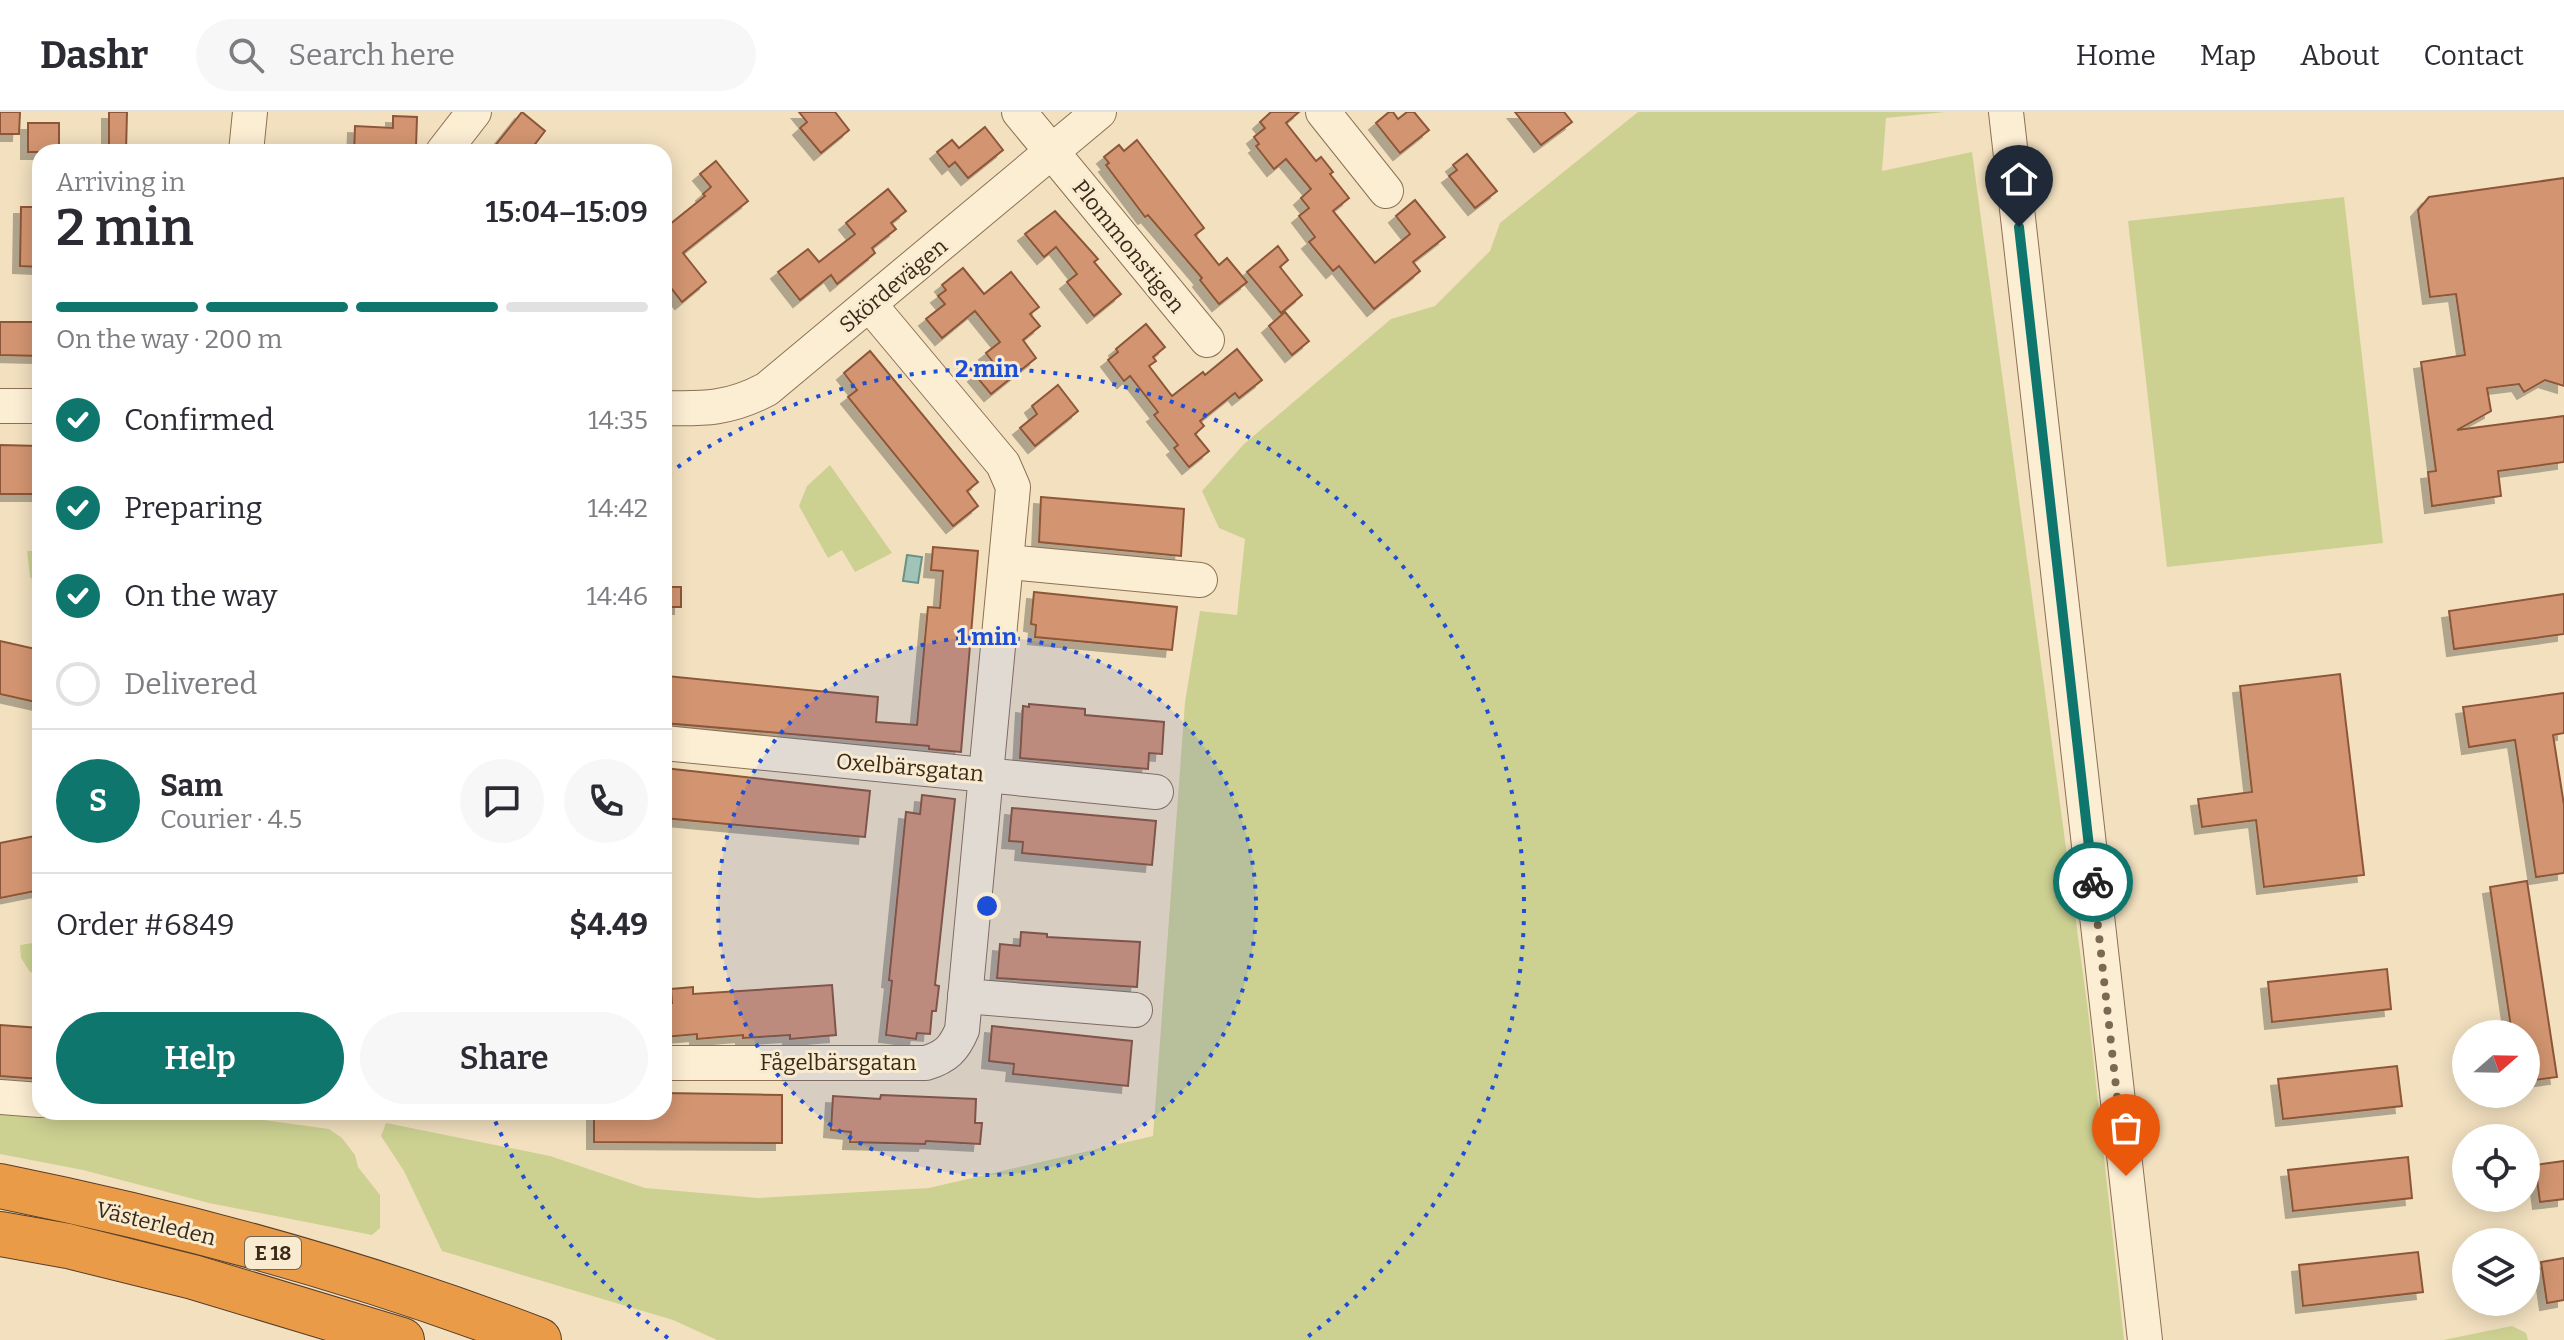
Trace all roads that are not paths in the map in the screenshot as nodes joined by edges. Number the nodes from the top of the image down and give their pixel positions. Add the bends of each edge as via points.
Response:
1 (250, 112) edge
2 (474, 112) edge
3 (1019, 112) edge
4 (1099, 112) edge
5 (1323, 112) edge
6 (2007, 126) edge
7 (247, 144) edge
8 (449, 144) edge
9 (1050, 152) junction
10 (1386, 191) dead end
11 (870, 305) junction
12 (1207, 340) dead end
13 (0, 406) edge
14 (32, 406) edge
15 (672, 408) edge
16 (1008, 562) junction
17 (1200, 580) dead end
18 (672, 744) edge
19 (987, 773) junction
20 (1156, 792) dead end
21 (965, 996) junction
22 (1135, 1010) dead end
23 (672, 1063) edge
24 (0, 1097) edge
25 (32, 1099) edge
26 (0, 1186) edge
27 (0, 1234) edge
28 (402, 1340) edge
29 (539, 1340) edge
30 (2145, 1340) edge

1 - 7 street
2 - 8 street
3 - 9 street, Plommonstigen
4 - 9 street, Skördevägen
5 - 10 street
6 - 30 street
9 - 11 street, Skördevägen
9 - 12 street, Plommonstigen
11 - 15 street, Skördevägen via 750,398 710,409
11 - 16 street, Fågelbärsgatan via 1011,478
13 - 14 street
16 - 17 street
16 - 19 street, Fågelbärsgatan
18 - 19 street, Oxelbärsgatan
19 - 20 street, Oxelbärsgatan
19 - 21 street, Fågelbärsgatan
21 - 22 street
21 - 23 street, Fågelbärsgatan via 955,1047 926,1063
24 - 25 street
26 - 29 highway, Västerleden / E 18 via 141,1217 339,1271
27 - 28 highway, Västerleden / E 18 via 193,1277

